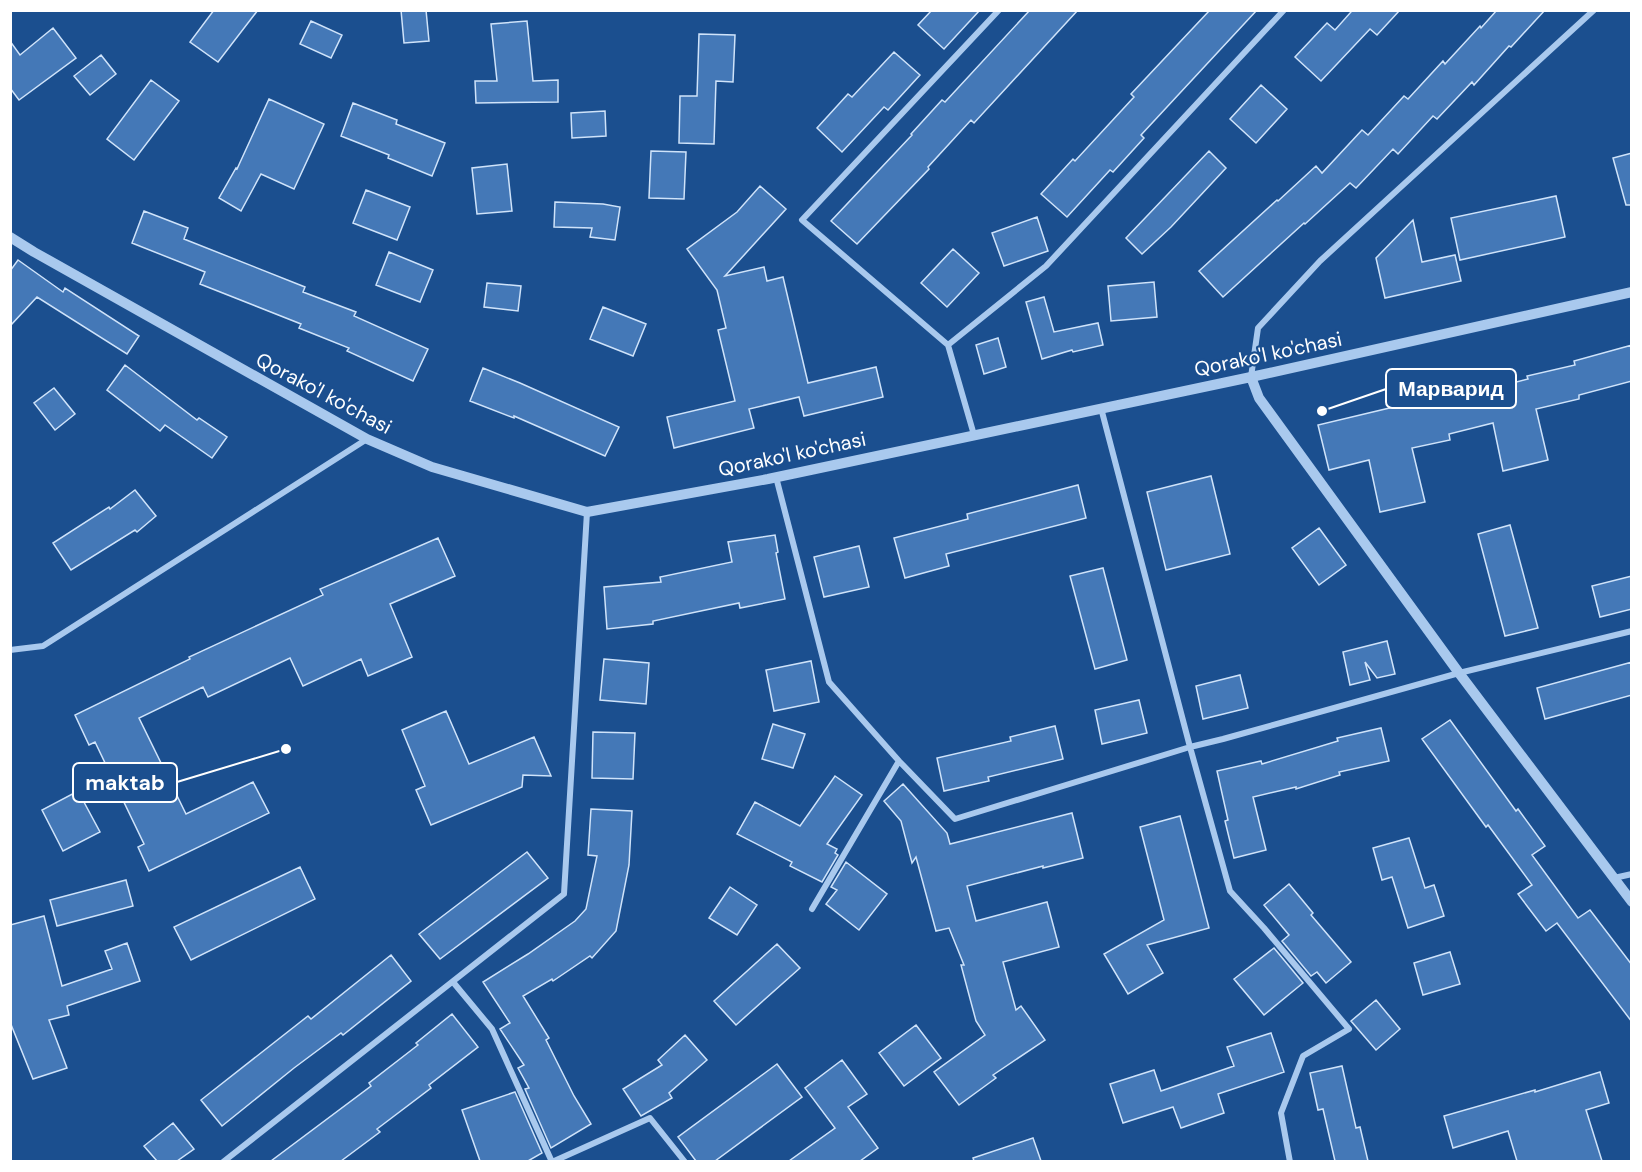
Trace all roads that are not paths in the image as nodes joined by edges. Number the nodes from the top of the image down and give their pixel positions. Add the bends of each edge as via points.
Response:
1 (999, 10) edge
2 (1284, 10) edge
3 (1594, 10) edge
4 (10, 237) edge
5 (1632, 292) edge
6 (948, 345) junction
7 (1251, 377) junction
8 (1101, 408) junction
9 (974, 435) junction
10 (367, 439) junction
11 (776, 477) junction
12 (587, 512) junction
13 (1632, 631) edge
14 (10, 650) edge
15 (1459, 673) junction
16 (1190, 747) junction
17 (899, 761) junction
18 (1632, 874) edge
19 (1614, 878) junction
20 (1632, 902) edge
21 (812, 909) dead end
22 (453, 982) junction
23 (223, 1161) edge
24 (685, 1161) edge
25 (1290, 1161) edge

1 - 6 street via 802,220
2 - 6 street via 1046,266
3 - 7 street via 1320,261 1258,328
4 - 10 street, Qorako'l ko'chasi
5 - 7 street, Qorako'l ko'chasi
6 - 9 street
7 - 8 street, Qorako'l ko'chasi
7 - 15 street via 1259,398
8 - 9 street, Qorako'l ko'chasi
8 - 16 street
9 - 11 street, Qorako'l ko'chasi
10 - 12 street, Qorako'l ko'chasi via 432,467
10 - 14 street via 44,646
11 - 12 street, Qorako'l ko'chasi
11 - 17 street via 829,682
12 - 22 street via 564,894
13 - 15 street
15 - 16 street
15 - 19 street
16 - 17 street via 955,819
16 - 25 street via 1230,891 1349,1029 1303,1056 1281,1113
17 - 21 street
18 - 19 street
19 - 20 street
22 - 23 street
22 - 24 street via 492,1029 552,1161 650,1118

